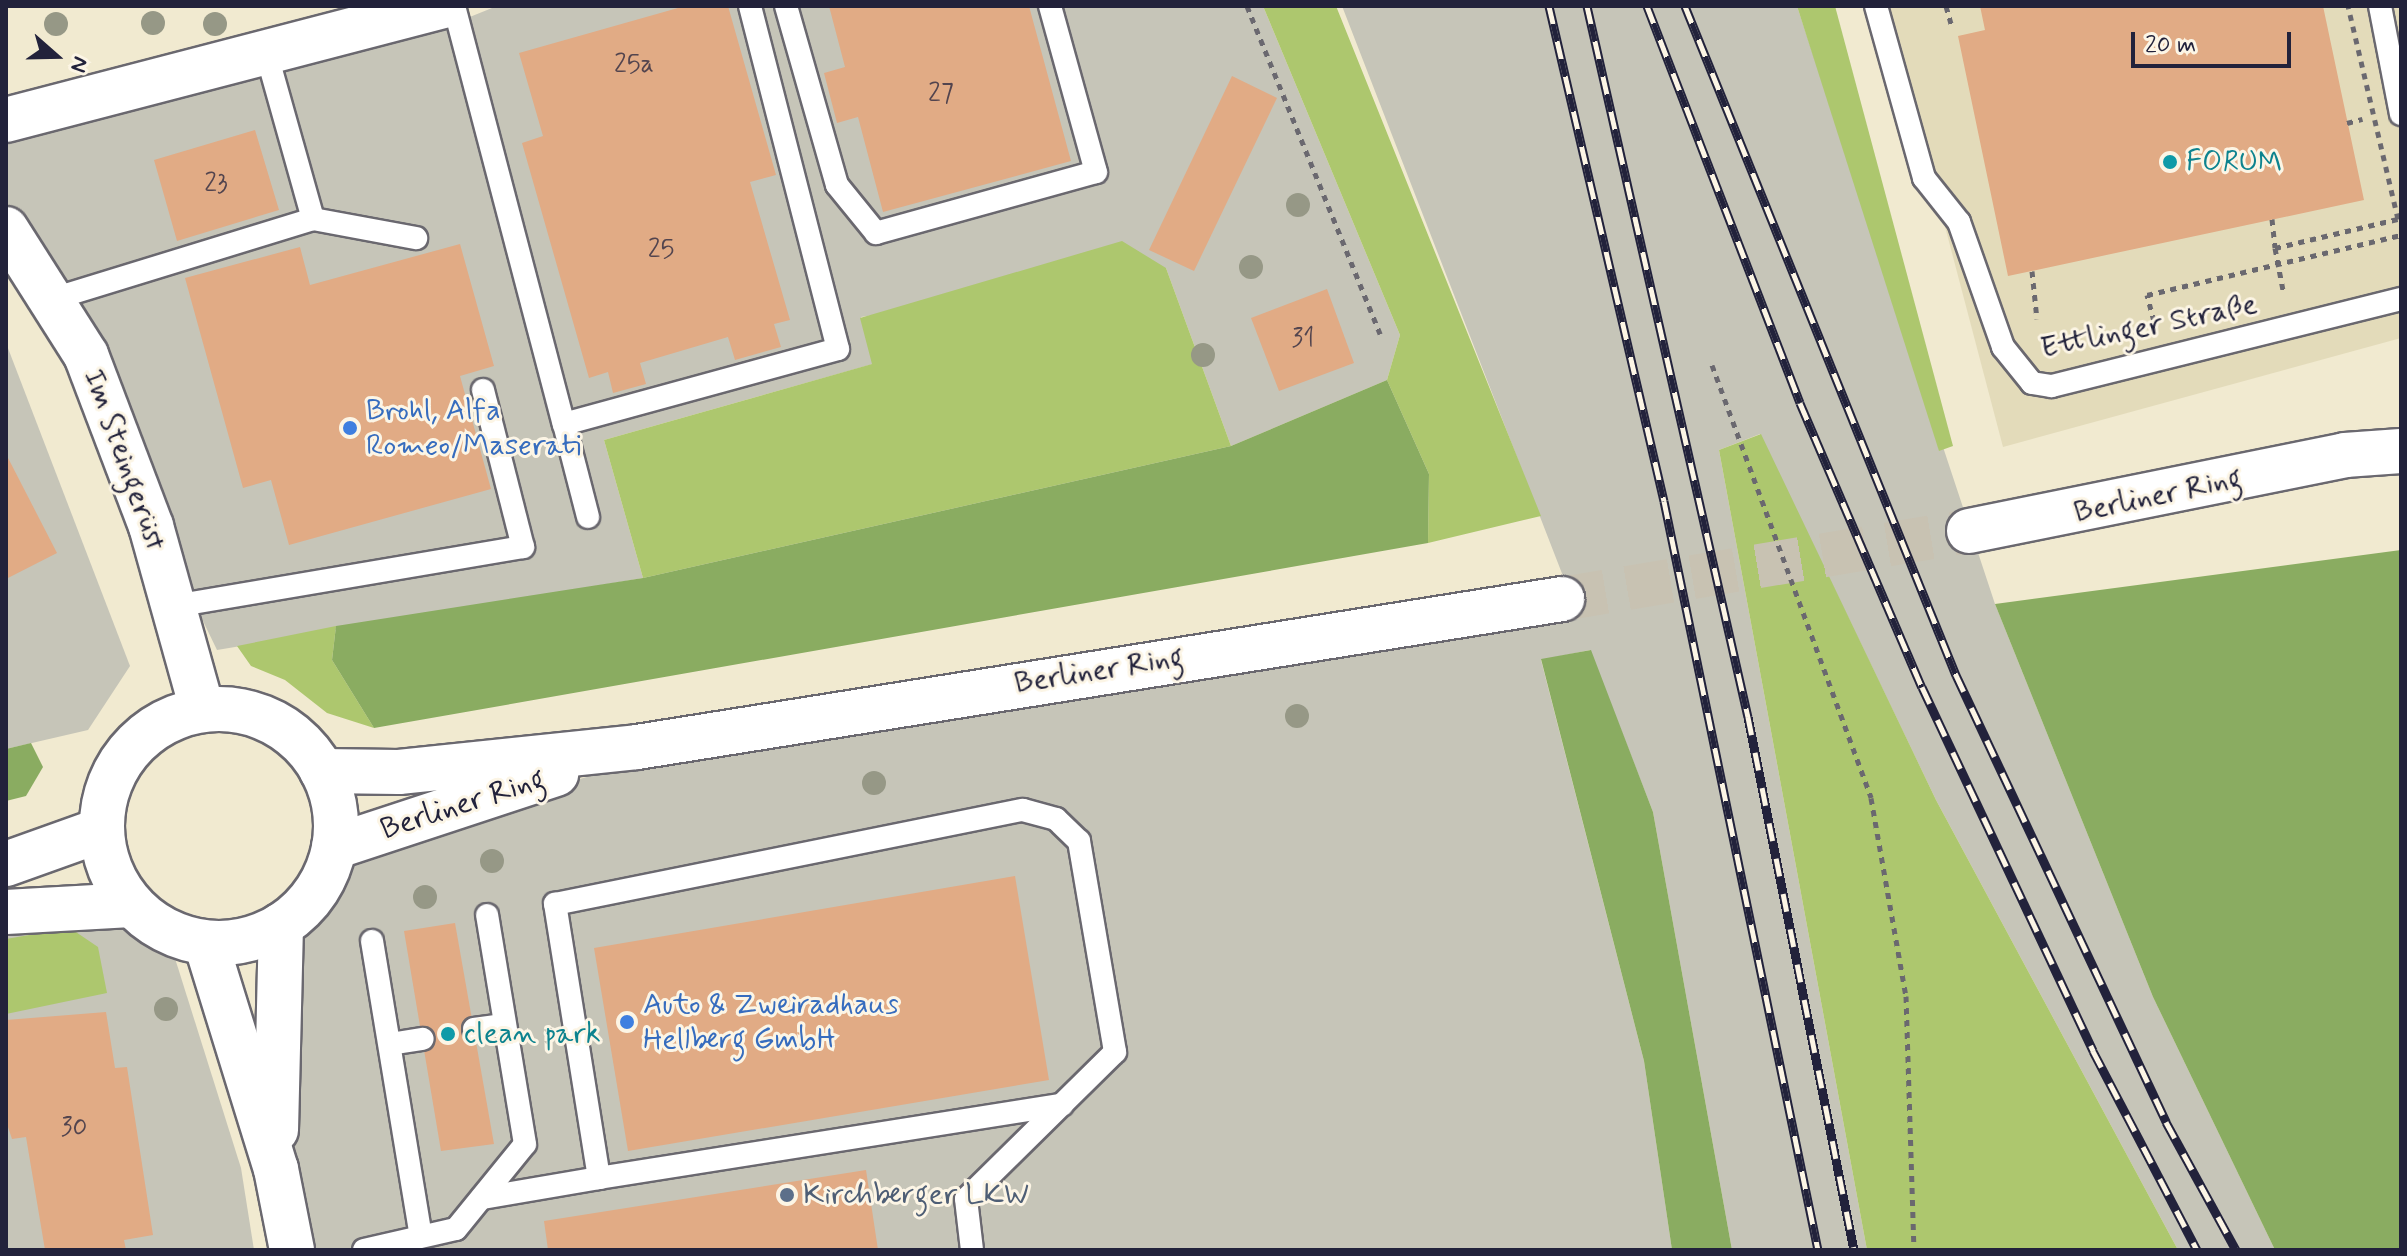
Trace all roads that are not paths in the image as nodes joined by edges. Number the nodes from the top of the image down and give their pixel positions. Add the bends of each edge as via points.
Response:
1 (443, 6) edge
2 (454, 6) edge
3 (750, 6) edge
4 (786, 6) edge
5 (1050, 6) edge
6 (1876, 6) edge
7 (2380, 6) edge
8 (266, 52) junction
9 (2401, 114) edge
10 (6, 120) edge
11 (313, 219) junction
12 (6, 229) edge
13 (416, 238) dead end
14 (56, 298) junction
15 (2401, 299) edge
16 (483, 390) dead end
17 (2401, 419) edge
18 (564, 424) junction
19 (2401, 451) edge
20 (2345, 455) junction
21 (588, 517) dead end
22 (1969, 531) tunnel mouth
23 (1562, 599) tunnel mouth
24 (174, 606) junction
25 (202, 709) junction
26 (637, 747) junction
27 (322, 771) junction
28 (101, 830) junction
29 (334, 847) junction
30 (6, 864) edge
31 (131, 905) junction
32 (6, 912) edge
33 (487, 915) dead end
34 (281, 925) junction
35 (372, 941) dead end
36 (206, 943) junction
37 (504, 1025) junction
38 (474, 1029) dead end
39 (423, 1039) dead end
40 (390, 1044) junction
41 (1062, 1105) junction
42 (276, 1169) junction
43 (599, 1178) junction
44 (482, 1198) junction
45 (421, 1236) junction
46 (292, 1250) edge
47 (364, 1250) edge
48 (972, 1250) edge

1 - 8 street
2 - 18 lane
3 - 18 lane via 838,349
4 - 5 lane via 837,185 876,233 1096,172
6 - 15 lane, Ettlinger Straße via 1924,178 1959,222 2003,347 2032,383 2052,386
7 - 9 lane
8 - 10 street
8 - 11 lane
11 - 13 lane
11 - 14 lane
12 - 14 street, Im Steingerüst
14 - 24 street, Im Steingerüst via 86,355
16 - 24 lane via 523,547
17 - 20 street, Berliner Ring
18 - 21 lane
19 - 20 street, Berliner Ring
20 - 22 street, Berliner Ring
23 - 26 street, Berliner Ring
24 - 25 street, Im Steingerüst
25 - 27 street, Berliner Ring via 246,712 276,724
25 - 28 street, Berliner Ring via 166,722 131,749 105,797
26 - 27 street, Berliner Ring via 399,772
26 - 29 street, Berliner Ring
27 - 29 street, Berliner Ring via 336,821
28 - 30 street
28 - 31 street, Berliner Ring via 110,870
29 - 34 street, Berliner Ring via 323,881
31 - 32 street
31 - 36 street, Berliner Ring via 165,931
33 - 37 lane
34 - 36 street, Berliner Ring via 245,941
34 - 42 street
35 - 40 lane
36 - 42 street
37 - 38 lane
37 - 44 lane via 525,1144
39 - 40 lane
40 - 45 lane
41 - 43 lane
41 - 43 lane via 1115,1052 1079,841 1056,819 1023,810 555,904
41 - 48 lane via 966,1199
42 - 46 street
43 - 44 lane
44 - 45 lane via 456,1229
45 - 47 lane

